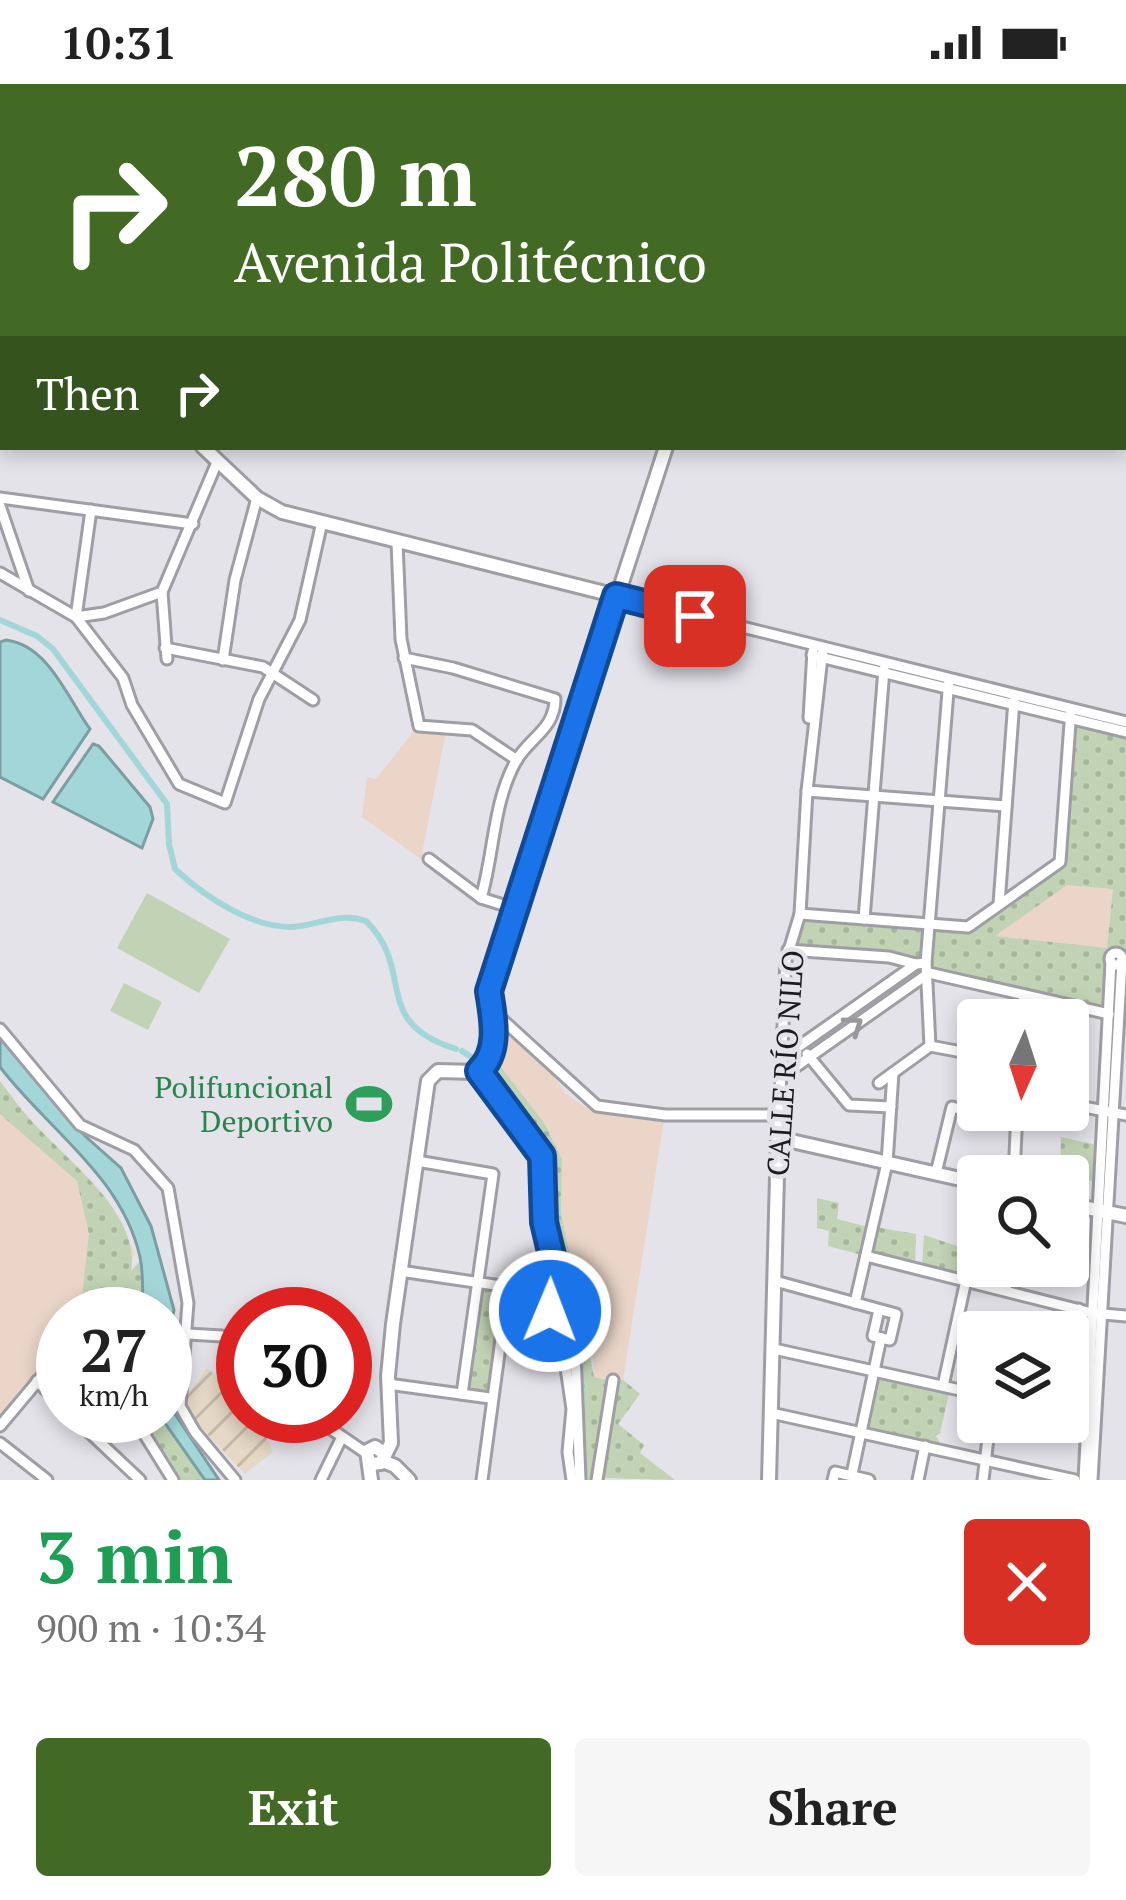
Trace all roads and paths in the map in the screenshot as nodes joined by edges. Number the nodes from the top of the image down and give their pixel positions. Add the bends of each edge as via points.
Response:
1 (206, 450) edge
2 (665, 450) edge
3 (218, 460) junction
4 (257, 498) junction
5 (0, 502) edge
6 (91, 510) junction
7 (322, 522) junction
8 (193, 524) junction
9 (397, 542) junction
10 (0, 573) edge
11 (29, 592) junction
12 (162, 592) junction
13 (616, 596) junction
14 (76, 617) junction
15 (817, 652) junction
16 (404, 658) junction
17 (224, 660) junction
18 (884, 667) junction
19 (272, 671) junction
20 (948, 683) junction
21 (313, 700) dead end
22 (1014, 700) junction
23 (1070, 714) junction
24 (1126, 722) edge
25 (1126, 732) edge
26 (517, 760) junction
27 (807, 791) junction
28 (873, 797) junction
29 (939, 801) junction
30 (1006, 806) junction
31 (429, 860) dead end
32 (482, 898) junction
33 (999, 904) junction
34 (516, 909) junction
35 (800, 914) junction
36 (864, 919) junction
37 (929, 924) junction
38 (788, 950) junction
39 (1120, 964) edge
40 (924, 966) junction
41 (1024, 995) junction
42 (1024, 999) edge
43 (495, 1013) junction
44 (1109, 1014) junction
45 (0, 1029) edge
46 (800, 1045) junction
47 (930, 1046) junction
48 (957, 1051) edge
49 (810, 1057) junction
50 (781, 1059) junction
51 (483, 1068) junction
52 (893, 1073) junction
53 (780, 1078) junction
54 (879, 1083) dead end
55 (891, 1107) junction
56 (957, 1108) edge
57 (1089, 1109) edge
58 (1107, 1113) junction
59 (778, 1115) junction
60 (1126, 1115) edge
61 (778, 1138) junction
62 (417, 1162) junction
63 (887, 1163) junction
64 (936, 1173) junction
65 (957, 1178) edge
66 (1089, 1209) edge
67 (1101, 1212) junction
68 (1126, 1216) edge
69 (866, 1256) junction
70 (400, 1271) junction
71 (957, 1278) edge
72 (775, 1281) junction
73 (478, 1283) junction
74 (185, 1287) edge
75 (508, 1287) junction
76 (964, 1287) edge
77 (997, 1287) edge
78 (1006, 1289) joint
79 (549, 1293) junction
80 (855, 1303) junction
81 (1079, 1309) joint
82 (879, 1310) junction
83 (1095, 1313) junction
84 (1126, 1316) edge
85 (881, 1338) junction
86 (773, 1349) junction
87 (564, 1354) dead end
88 (873, 1371) junction
89 (613, 1381) dead end
90 (36, 1382) edge
91 (1089, 1382) edge
92 (388, 1384) junction
93 (943, 1386) junction
94 (957, 1389) edge
95 (462, 1394) junction
96 (490, 1398) junction
97 (771, 1414) junction
98 (0, 1426) edge
99 (192, 1427) edge
100 (859, 1432) junction
101 (0, 1443) edge
102 (101, 1443) edge
103 (150, 1443) edge
104 (339, 1443) edge
105 (348, 1443) edge
106 (988, 1443) edge
107 (1085, 1443) edge
108 (925, 1446) junction
109 (376, 1459) junction
110 (986, 1459) junction
111 (852, 1474) junction
112 (1040, 1476) edge
113 (46, 1480) edge
114 (140, 1480) edge
115 (173, 1480) edge
116 (235, 1480) edge
117 (321, 1480) edge
118 (375, 1480) edge
119 (409, 1480) edge
120 (482, 1480) edge
121 (576, 1480) edge
122 (598, 1480) edge
123 (770, 1480) edge
124 (833, 1480) edge
125 (869, 1480) edge
126 (918, 1480) edge
127 (983, 1480) edge
128 (1084, 1480) edge

1 - 3 main road
2 - 13 main road
3 - 4 main road
3 - 8 street
4 - 7 main road
4 - 17 street
5 - 6 street
5 - 11 street
6 - 8 street
6 - 14 street
7 - 9 main road
7 - 19 street via 300,620
8 - 12 street
9 - 13 main road
9 - 16 street
10 - 11 street
11 - 14 street
12 - 14 street
12 - 17 street via 166,654
13 - 15 street
13 - 34 main road
14 - 19 street via 123,678 179,784 225,802
15 - 18 street
15 - 27 street, CALLE RÍO NILO
16 - 26 street via 418,726 472,730
16 - 26 street via 555,699 553,717
17 - 19 street
18 - 20 street
18 - 28 street
19 - 21 street
20 - 22 street
20 - 29 street
22 - 23 street
22 - 30 street
23 - 24 street
23 - 25 street
23 - 33 street via 1060,862
26 - 32 street
27 - 28 street
27 - 35 street, CALLE RÍO NILO
28 - 29 street
28 - 36 street
29 - 30 street
29 - 37 street
30 - 33 street
31 - 32 street
32 - 34 street
33 - 37 street via 968,927
34 - 43 main road via 489,991
35 - 36 street
35 - 38 street, CALLE RÍO NILO
36 - 37 street
37 - 40 street
38 - 40 street
38 - 50 street, CALLE RÍO NILO
39 - 44 street
39 - 58 street
40 - 41 street
40 - 46 street
40 - 47 street
49 -> 40 street
41 - 42 street
41 - 44 street
43 - 51 main road
43 - 59 street via 597,1106
44 - 58 street
45 - 74 street via 80,1126 134,1150 168,1188
46 - 49 street
46 - 50 street
47 - 48 street
47 - 52 street
49 - 53 street
49 - 55 street via 849,1105
50 - 53 street, CALLE RÍO NILO
51 - 62 main road via 431,1076
51 - 79 street via 542,1156
52 - 54 street
52 - 55 street
53 - 59 street, CALLE RÍO NILO
55 - 63 street
56 - 64 street
57 - 58 street
58 - 60 street
58 - 67 street
59 - 61 street, CALLE RÍO NILO
61 - 63 main road
61 - 72 main road, CALLE RÍO NILO
62 - 70 main road
62 - 73 street via 494,1174
63 - 64 main road
63 - 69 street
64 - 65 main road
66 - 67 main road
67 - 68 main road
67 - 83 street
69 - 71 street
69 - 80 street
70 - 73 street
70 - 92 main road
72 - 80 street
72 - 86 main road, CALLE RÍO NILO
73 - 75 street
73 - 95 street
75 - 79 street
75 - 96 street
76 - 93 street
77 - 78 street
78 - 81 street
79 - 121 street via 550,1311 575,1351
80 - 82 street
81 - 83 street
82 - 85 street via 873,1336
82 - 85 street via 896,1314 890,1340
83 - 84 street
83 - 91 street
83 - 128 street
85 - 88 street
86 - 88 street
86 - 97 main road, CALLE RÍO NILO
87 - 121 street
88 - 93 street
88 - 100 street
89 - 122 street
90 - 98 street
92 - 95 street
92 - 109 main road via 391,1443
93 - 94 street
95 - 96 street
96 - 120 street
97 - 100 street
97 - 123 main road, CALLE RÍO NILO
99 - 116 street
100 - 108 street
100 - 111 street
101 - 113 street
102 - 114 street
103 - 115 street
104 - 117 street
105 - 109 street
106 - 110 street
107 - 128 street
108 - 110 street
108 - 126 street
109 - 118 main road
109 - 119 main road
110 - 112 street
110 - 127 street
111 - 124 street via 835,1472
111 - 125 street
112 - 128 street

